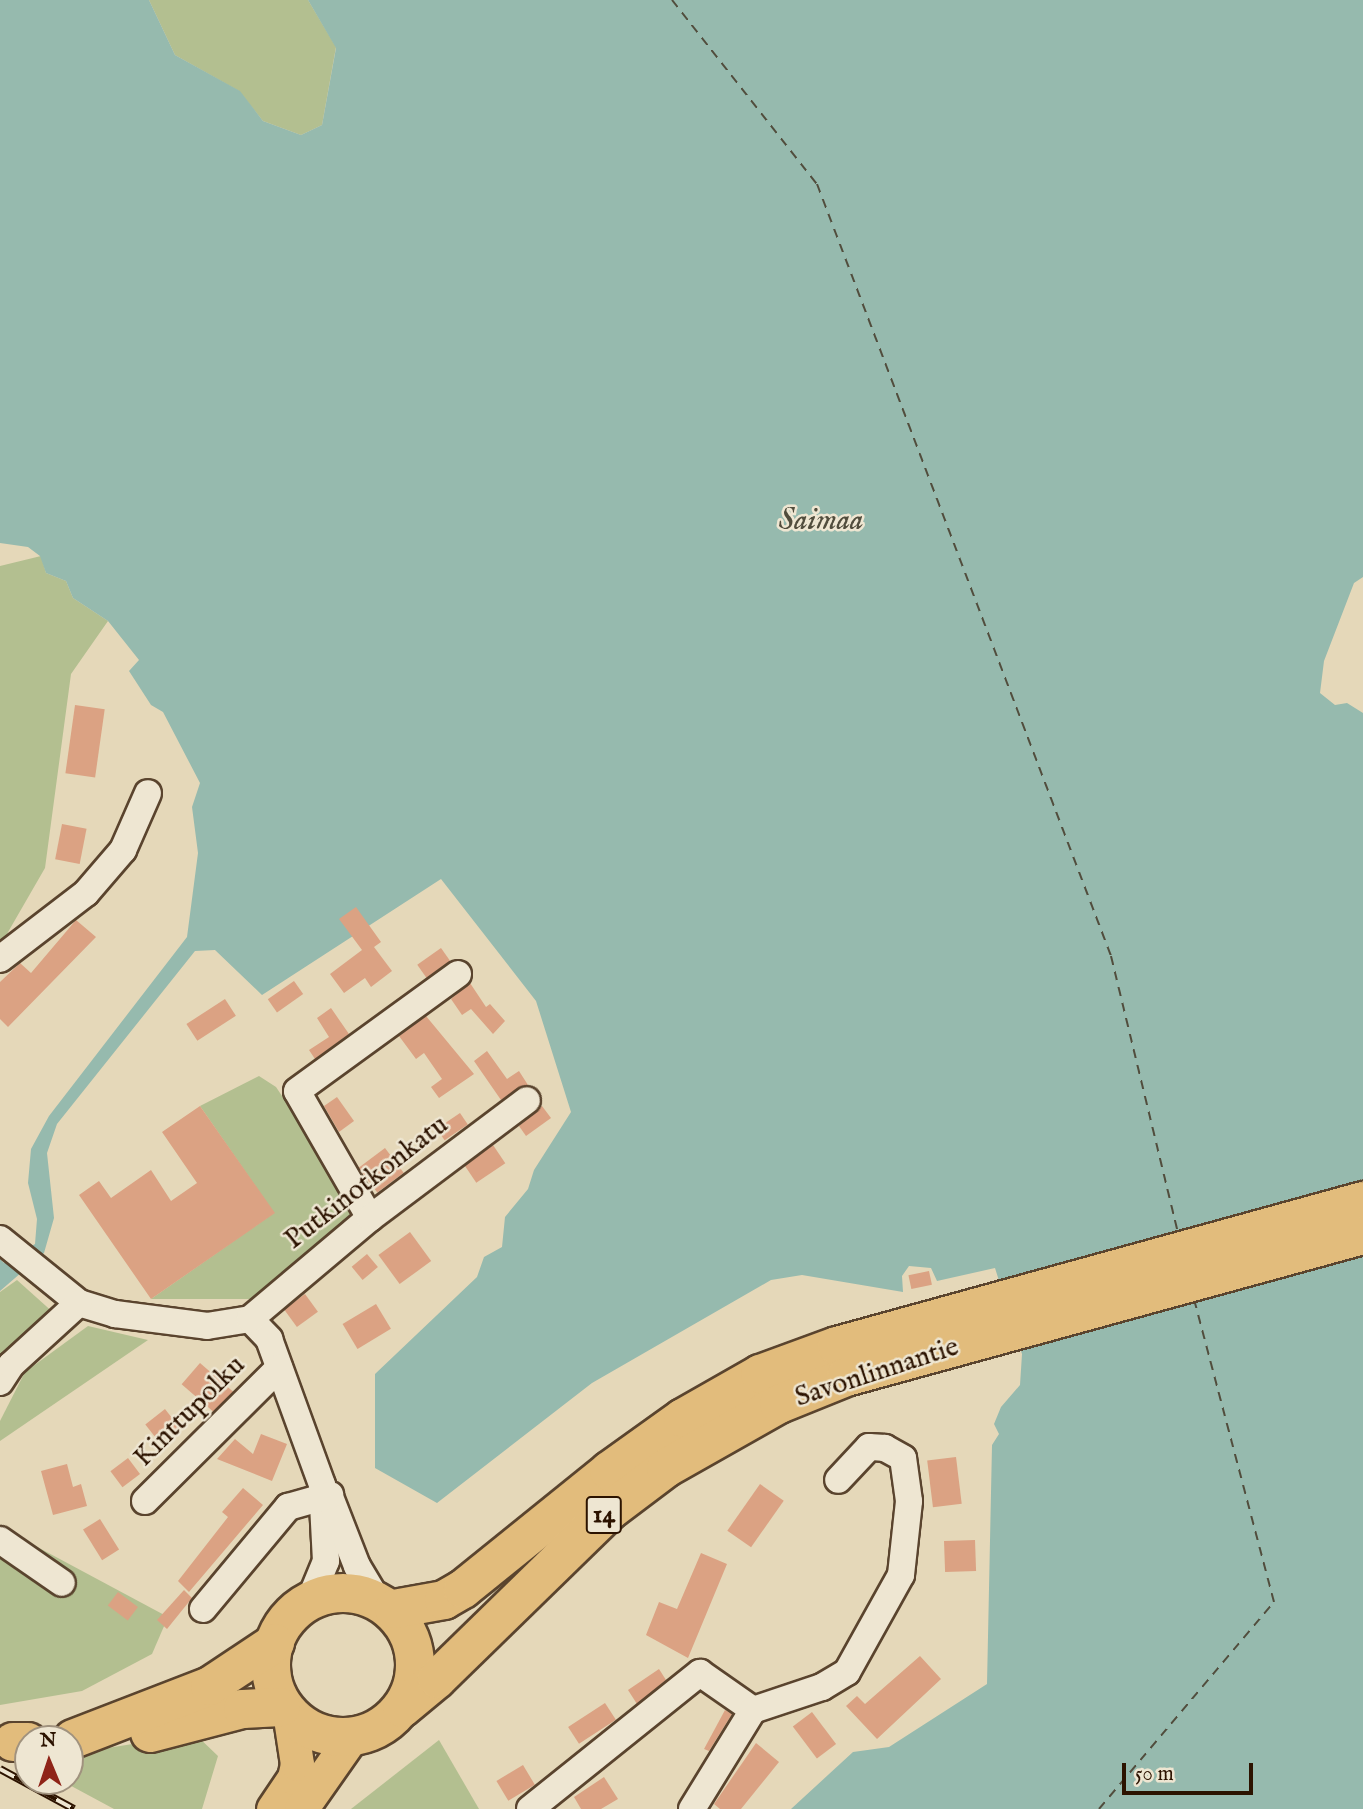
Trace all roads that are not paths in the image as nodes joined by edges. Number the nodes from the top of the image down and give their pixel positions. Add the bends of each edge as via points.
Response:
1 (148, 793) dead end
2 (0, 959) edge
3 (458, 974) dead end
4 (527, 1100) dead end
5 (1363, 1201) edge
6 (370, 1217) junction
7 (1363, 1235) edge
8 (7, 1245) edge
9 (79, 1303) junction
10 (250, 1319) junction
11 (841, 1362) junction
12 (279, 1368) junction
13 (0, 1382) edge
14 (838, 1480) dead end
15 (323, 1489) junction
16 (145, 1501) dead end
17 (0, 1540) edge
18 (62, 1583) dead end
19 (309, 1602) junction
20 (386, 1604) junction
21 (203, 1609) dead end
22 (275, 1643) junction
23 (402, 1708) junction
24 (753, 1710) junction
25 (286, 1712) junction
26 (84, 1734) edge
27 (353, 1735) junction
28 (84, 1739) edge
29 (273, 1809) edge
30 (301, 1809) edge
31 (530, 1809) edge
32 (692, 1809) edge

1 - 2 street via 123,850 86,893
3 - 6 street via 296,1091
4 - 6 street, Putkinotkonkatu
5 - 11 highway, Savonlinnantie / 14
6 - 10 street, Putkinotkonkatu
7 - 11 highway, Savonlinnantie / 14
8 - 9 street
9 - 10 street via 115,1314 207,1325
9 - 13 street via 11,1365
10 - 12 street via 269,1339
11 - 20 highway, Savonlinnantie / 14 via 760,1374 683,1418 547,1518 463,1589 444,1600
11 - 23 highway, Savonlinnantie / 14 via 779,1404 666,1468 609,1510
12 - 15 street
12 - 16 street, Kinttupolku
14 - 24 street via 869,1447 885,1448 903,1458 908,1534 901,1575 847,1672 822,1688
15 - 19 street via 326,1561
15 - 20 street via 357,1566
15 - 21 street via 288,1507
17 - 18 street
19 - 20 highway, 14 via 340,1593
19 - 22 highway, 14
20 - 23 highway via 409,1632 414,1649
22 - 25 highway via 274,1682
22 - 26 highway, 14 via 210,1686
23 - 27 highway, 14 via 385,1724
24 - 31 street via 700,1673
24 - 32 street
25 - 27 highway, 14 via 318,1733
25 - 28 highway, 14 via 243,1709 139,1737
25 - 29 main road via 297,1764 294,1778
27 - 30 main road

